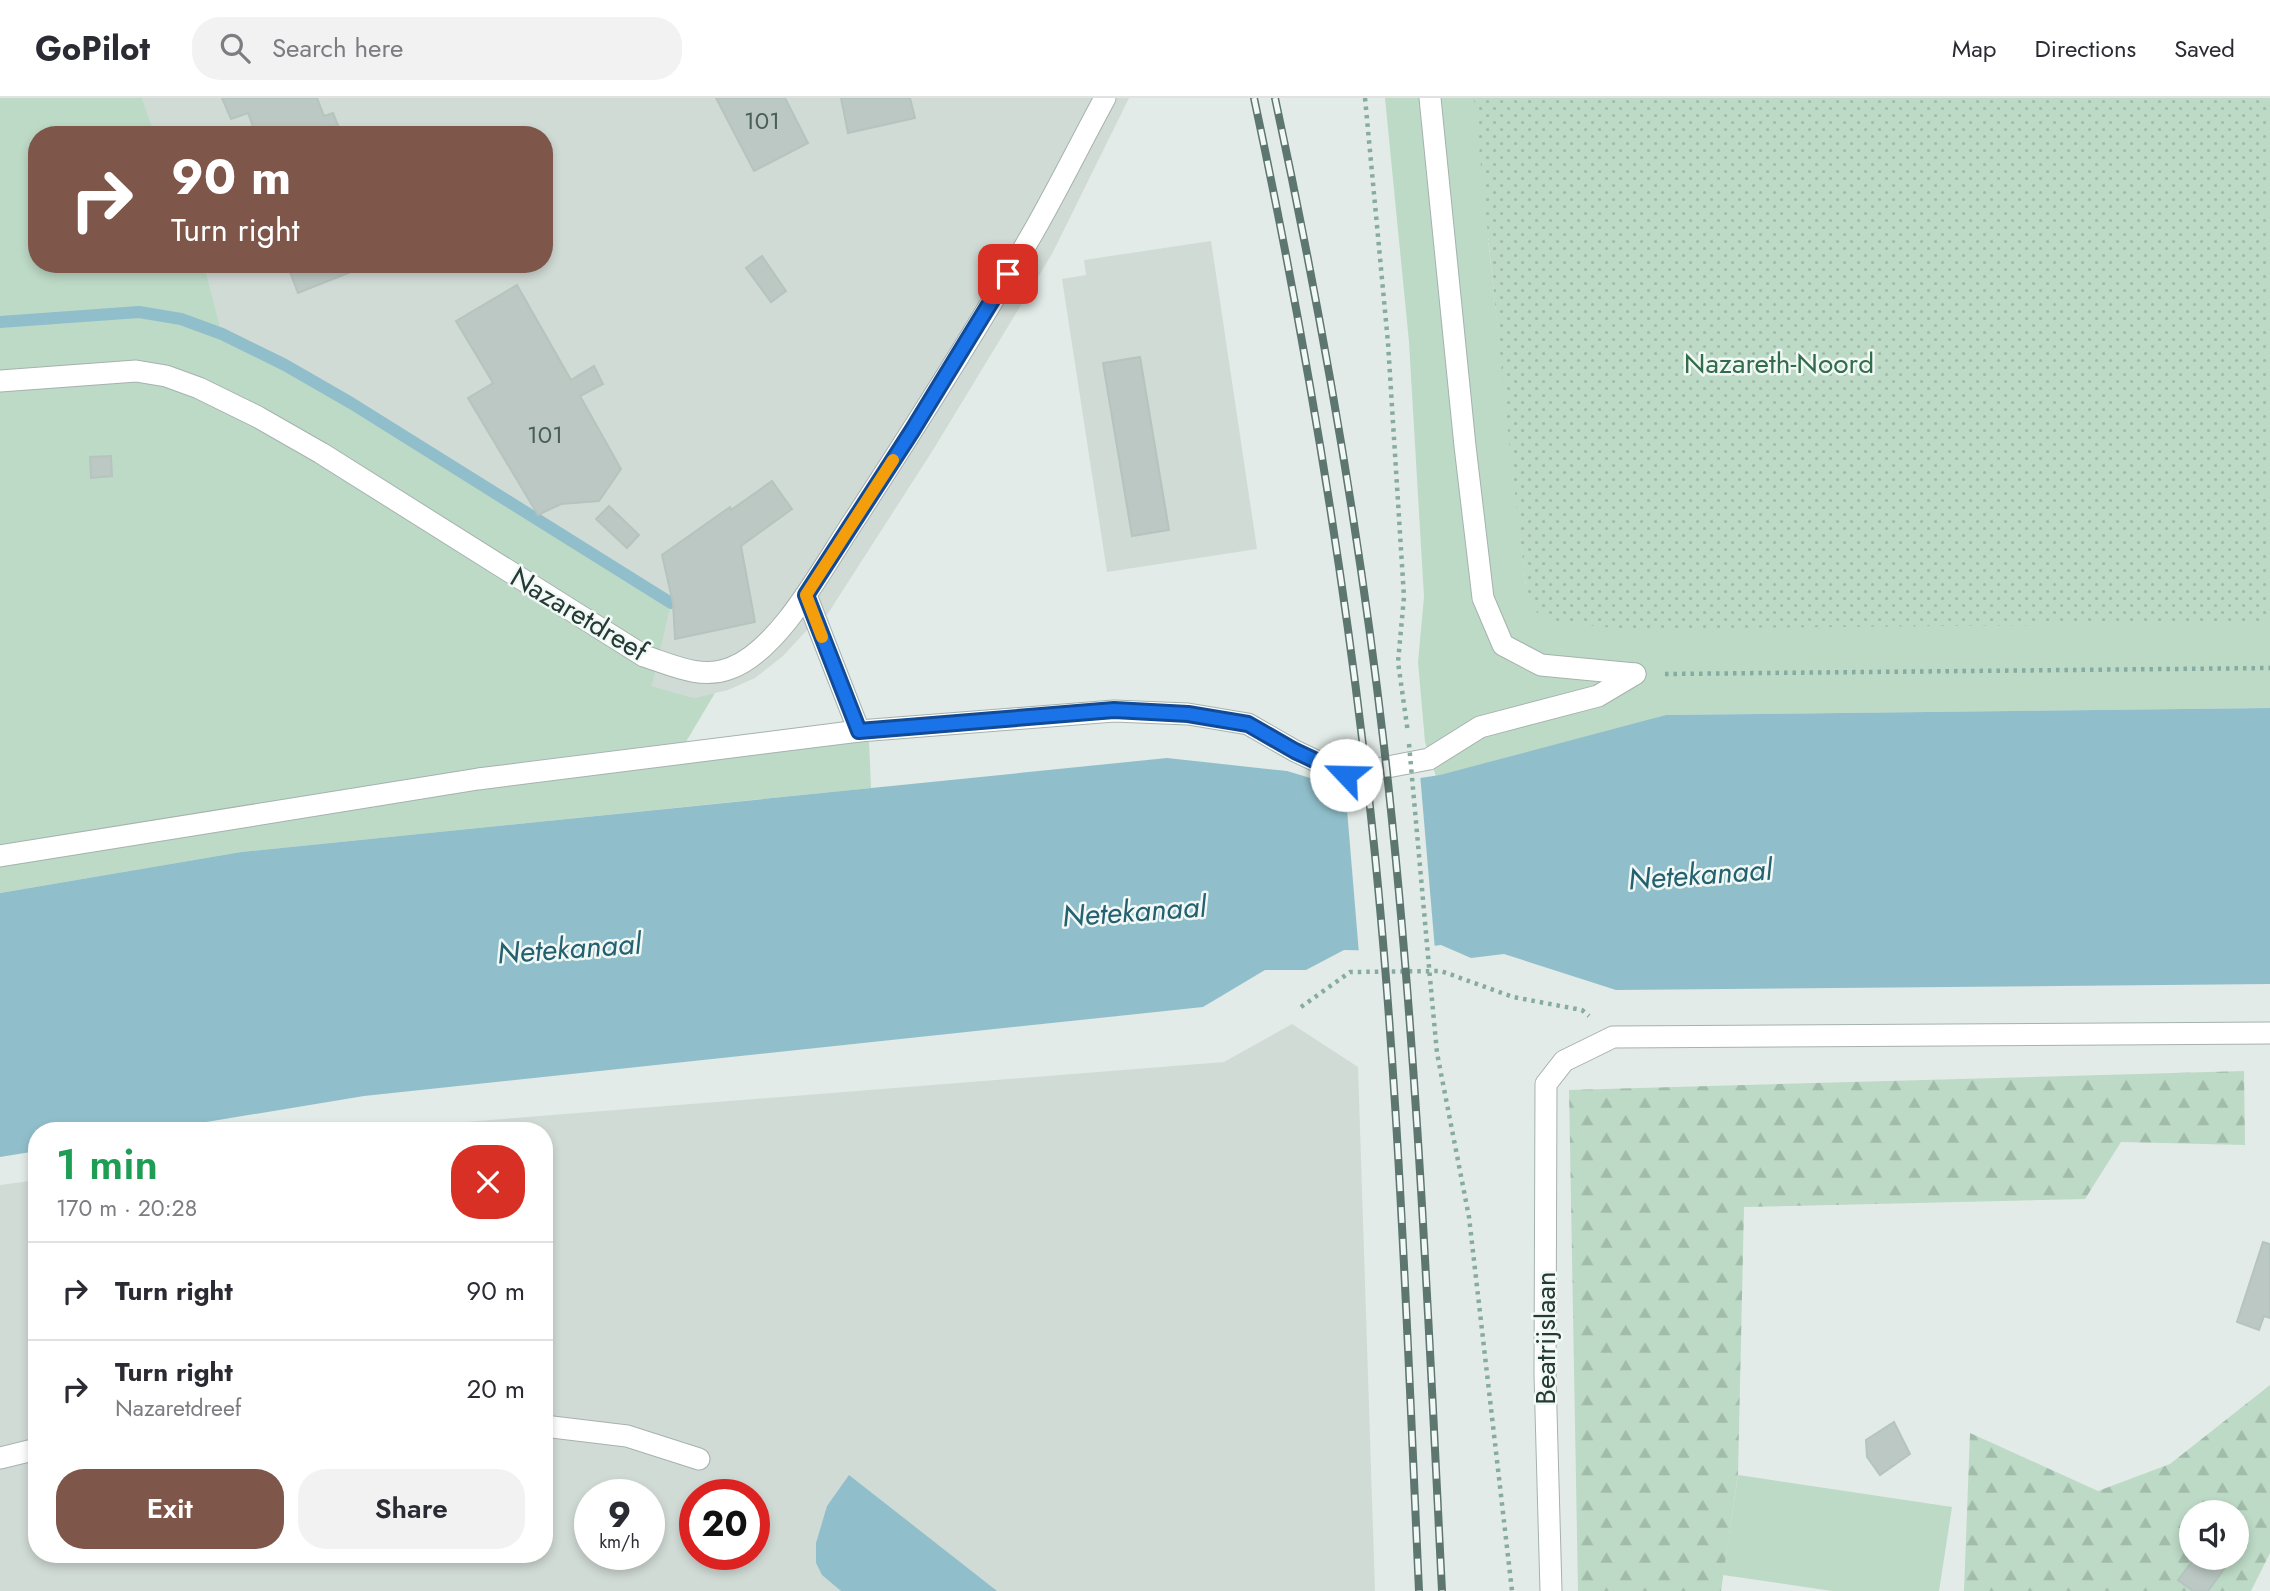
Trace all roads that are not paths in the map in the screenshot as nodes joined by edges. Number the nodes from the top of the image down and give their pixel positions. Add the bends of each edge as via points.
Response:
1 (1105, 98) edge
2 (1430, 98) edge
3 (0, 381) edge
4 (806, 595) junction
5 (859, 731) junction
6 (0, 856) edge
7 (2270, 1033) edge
8 (553, 1427) edge
9 (28, 1451) edge
10 (0, 1458) edge
11 (699, 1459) dead end
12 (1551, 1591) edge

1 - 4 street, Nazaretdreef via 1035,229
2 - 5 street via 1483,598 1503,645 1541,665 1635,674 1598,696 1480,727 1429,759 1346,775 1248,724 1188,714 1114,710
3 - 4 street, Nazaretdreef via 136,371 199,388 321,453 644,656 697,674 729,669 746,660 779,632
4 - 5 street
5 - 6 street via 478,779
7 - 12 street, Beatrijslaan via 1613,1037 1563,1061 1546,1084 1545,1375
8 - 11 street via 627,1436
9 - 10 street

